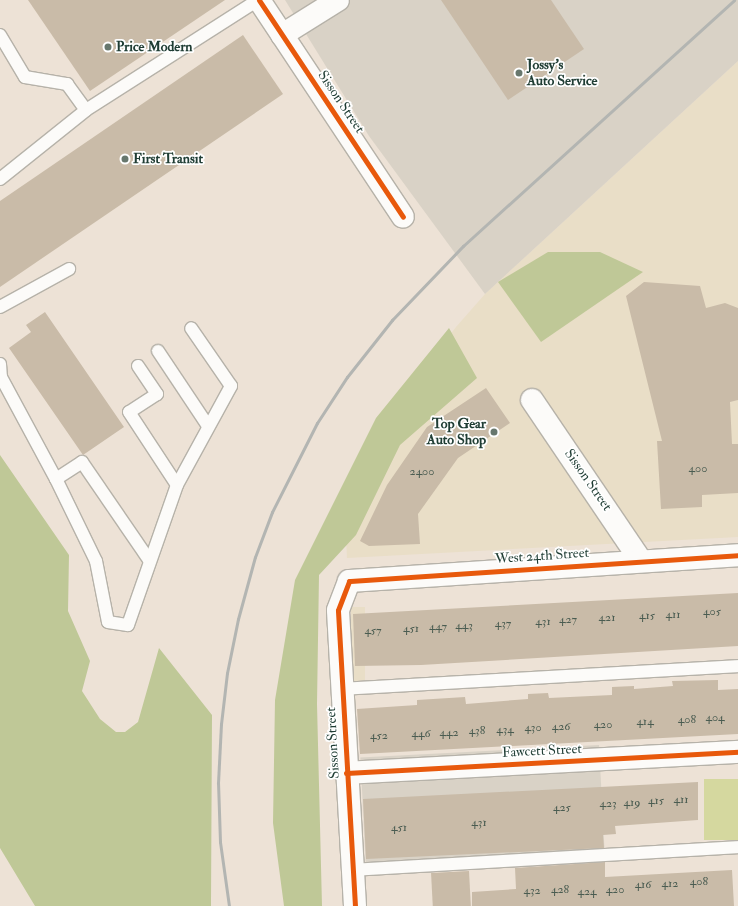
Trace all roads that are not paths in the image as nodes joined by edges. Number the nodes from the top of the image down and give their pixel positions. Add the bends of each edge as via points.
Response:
1 (258, 0) edge
2 (338, 0) edge
3 (0, 34) edge
4 (282, 35) junction
5 (86, 110) junction
6 (0, 179) edge
7 (403, 217) dead end
8 (69, 269) dead end
9 (0, 307) edge
10 (191, 328) dead end
11 (158, 351) dead end
12 (0, 364) edge
13 (138, 366) dead end
14 (532, 400) dead end
15 (208, 426) junction
16 (56, 478) junction
17 (177, 485) junction
18 (738, 555) edge
19 (149, 560) junction
20 (641, 561) junction
21 (349, 581) joint
22 (738, 666) edge
23 (342, 689) junction
24 (738, 752) edge
25 (346, 773) junction
26 (738, 847) edge
27 (353, 870) junction
28 (355, 906) edge

1 - 4 street, Sisson Street
1 - 5 lane
2 - 4 street
3 - 5 lane via 25,77 67,84
4 - 7 street, Sisson Street
5 - 6 lane
8 - 9 lane
10 - 15 lane via 231,386
11 - 15 lane
12 - 16 lane via 1,377
13 - 17 lane via 156,394 129,412
14 - 20 street, Sisson Street
15 - 17 lane
16 - 19 lane via 82,462
16 - 19 lane via 96,561 108,622 128,625
17 - 19 lane
18 - 20 street, West 24th Street
20 - 21 street, West 24th Street
21 - 23 street, Sisson Street via 338,610
22 - 23 lane
23 - 25 street, Sisson Street
24 - 25 street, Fawcett Street
25 - 27 street, Sisson Street
26 - 27 lane
27 - 28 street, Sisson Street

